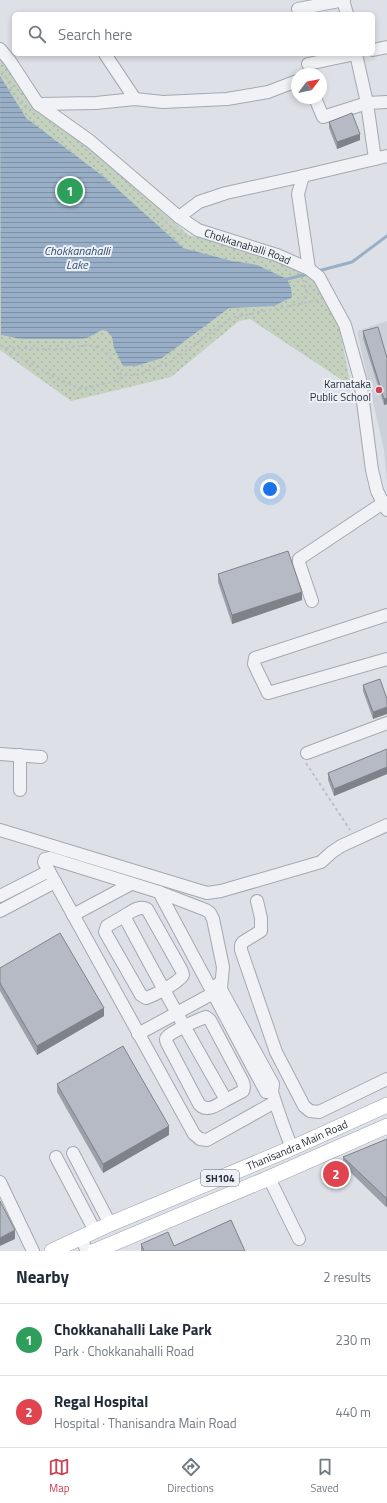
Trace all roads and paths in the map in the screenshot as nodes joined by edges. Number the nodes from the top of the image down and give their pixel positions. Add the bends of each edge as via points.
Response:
1 (344, 0) edge
2 (298, 9) dead end
3 (347, 12) edge
4 (387, 47) edge
5 (0, 49) edge
6 (375, 50) edge
7 (106, 56) edge
8 (346, 56) edge
9 (356, 56) edge
10 (308, 64) dead end
11 (291, 83) edge
12 (135, 99) junction
13 (387, 102) edge
14 (38, 104) junction
15 (318, 104) edge
16 (367, 104) junction
17 (381, 158) edge
18 (303, 176) junction
19 (179, 217) junction
20 (306, 275) junction
21 (331, 297) junction
22 (301, 304) junction
23 (0, 345) edge
24 (5, 348) junction
25 (123, 376) junction
26 (385, 506) edge
27 (312, 601) dead end
28 (387, 615) edge
29 (387, 659) edge
30 (387, 723) edge
31 (0, 754) edge
32 (20, 755) junction
33 (305, 755) joint
34 (41, 757) dead end
35 (20, 790) dead end
36 (387, 825) edge
37 (0, 830) edge
38 (356, 839) junction
39 (49, 871) junction
40 (55, 882) junction
41 (131, 884) junction
42 (165, 894) junction
43 (0, 896) edge
44 (257, 901) dead end
45 (0, 911) edge
46 (73, 915) junction
47 (124, 916) junction
48 (163, 988) junction
49 (215, 988) junction
50 (175, 1010) junction
51 (184, 1027) junction
52 (136, 1031) junction
53 (387, 1079) edge
54 (274, 1097) junction
55 (226, 1100) junction
56 (387, 1105) edge
57 (387, 1126) edge
58 (292, 1148) junction
59 (74, 1153) dead end
60 (56, 1157) dead end
61 (269, 1178) junction
62 (0, 1182) edge
63 (110, 1224) junction
64 (95, 1231) junction
65 (299, 1239) dead end
66 (84, 1245) edge
67 (33, 1251) edge
68 (52, 1251) edge
69 (95, 1251) edge

1 - 2 street
1 - 3 street
4 - 6 street
5 - 14 street, Chokkanahalli Road
7 - 12 street
8 - 10 street
9 - 16 street
11 - 12 street via 268,92 227,99 164,102
12 - 14 street
13 - 16 street
14 - 19 street, Chokkanahalli Road via 90,141
15 - 16 street via 323,117
16 - 17 street
17 - 18 street
18 - 19 street via 226,193 199,202
18 - 20 street via 298,194
19 - 20 street, Chokkanahalli Road via 198,230 278,255
20 - 21 street, Chokkanahalli Road via 320,277
20 - 22 path via 304,281 307,293
21 - 22 path
21 - 26 street, Chokkanahalli Road via 345,325 360,379 372,470 377,491
22 - 25 path via 231,318 172,362
23 - 24 path
24 - 25 path via 58,379 82,389 115,381
24 - 25 path via 65,349 85,345 97,347 107,353
26 - 27 street via 299,559
28 - 29 street via 255,658 254,664 268,693
30 - 33 street
31 - 32 street
32 - 34 street
32 - 35 street
33 - 38 path
36 - 38 street
37 - 38 street via 207,893 321,862 332,852
39 - 40 street
39 - 41 street via 44,862 50,858
39 - 43 street
40 - 45 street
40 - 46 street
41 - 42 street
41 - 46 street
42 - 49 street
42 - 49 street via 210,913 223,967
44 - 53 street via 262,918 260,931 243,942 241,950 276,1052 304,1106 310,1111 319,1112
46 - 52 street
47 - 48 street
47 - 48 street via 106,926 105,932 141,995 146,998
47 - 48 street via 139,908 147,909 182,971 180,979
48 - 50 street
49 - 50 street
49 - 54 street via 274,1084
50 - 51 street
50 - 52 street
51 - 55 street
51 - 55 street via 167,1036 166,1043 199,1104 207,1109
51 - 55 street via 202,1018 210,1020 244,1087 243,1091
52 - 54 street via 194,1134 200,1139 207,1140
54 - 58 street via 280,1121
56 - 58 main road, Thanisandra Main Road / SH104
57 - 61 main road, Thanisandra Main Road / SH104
58 - 63 main road, Thanisandra Main Road / SH104
59 - 63 street
60 - 64 street
61 - 65 street
61 - 69 main road, Thanisandra Main Road / SH104
62 - 67 street
63 - 64 main road, Thanisandra Main Road / SH104
64 - 66 main road, Thanisandra Main Road / SH104
66 - 68 main road, Thanisandra Main Road / SH104

